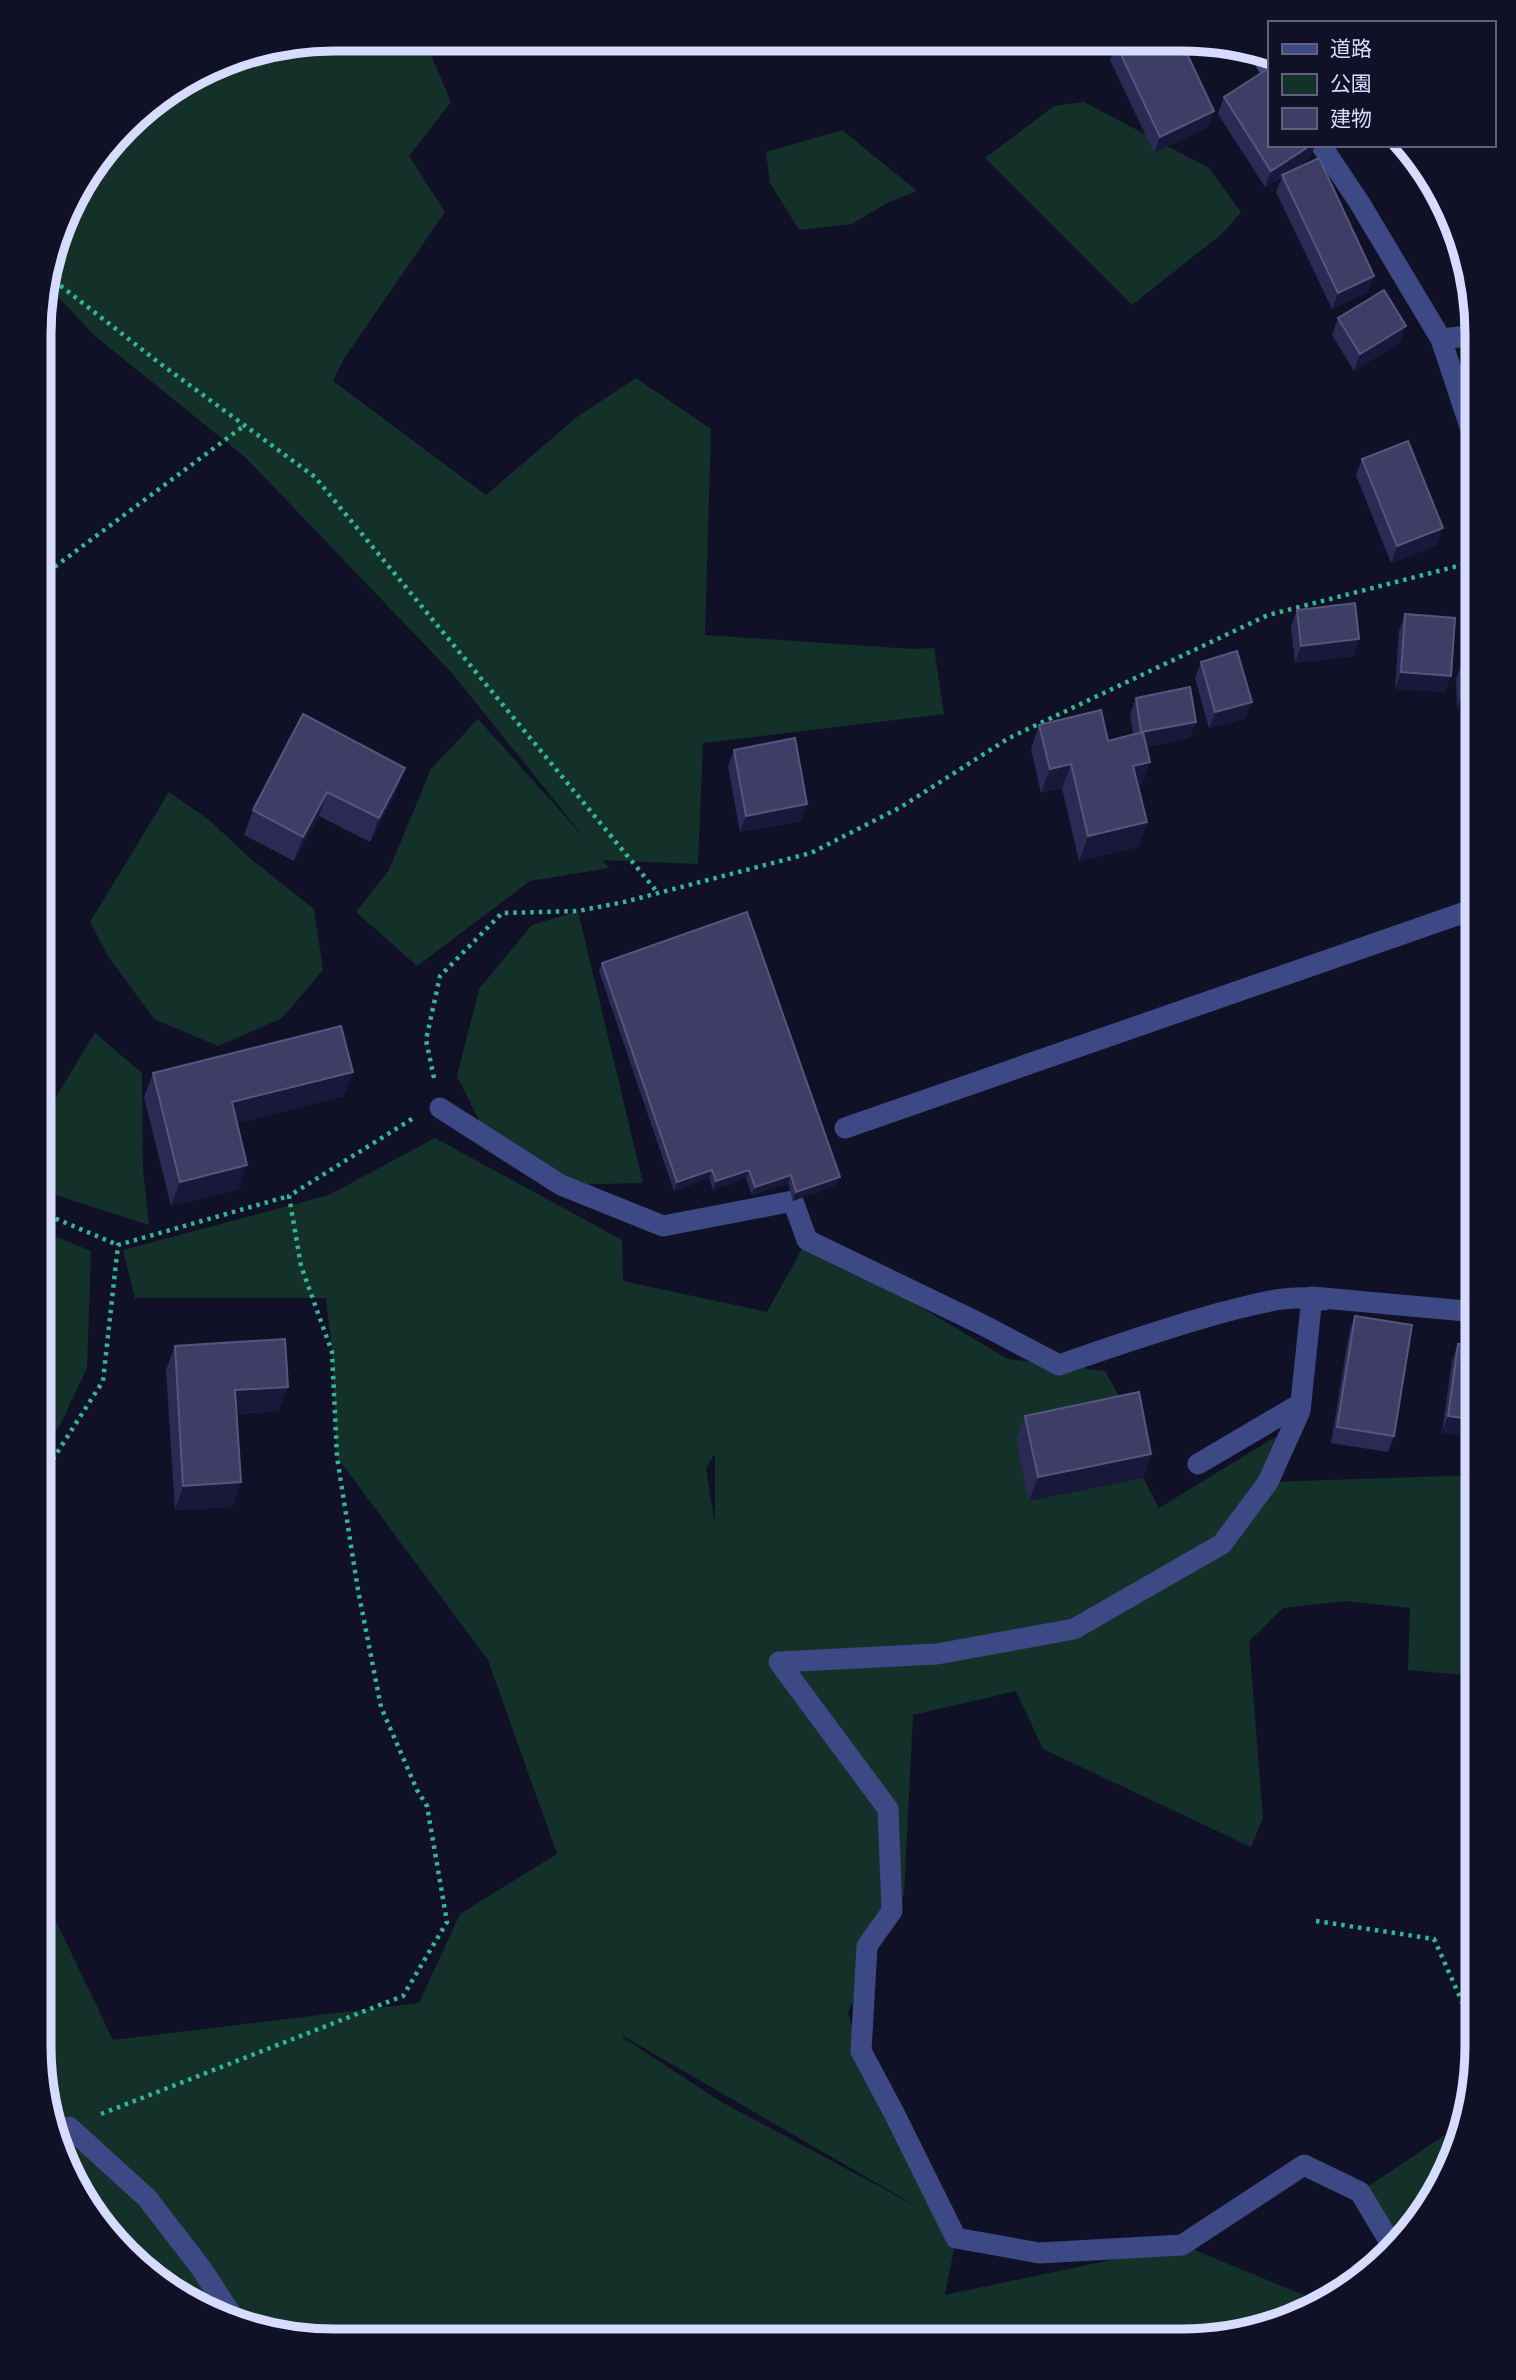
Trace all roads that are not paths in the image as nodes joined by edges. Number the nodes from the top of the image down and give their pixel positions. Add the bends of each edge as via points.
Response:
1 (1322, 147) edge
2 (1465, 336) edge
3 (1441, 339) junction
4 (1465, 410) edge
5 (1465, 912) edge
6 (440, 1108) road end
7 (845, 1128) dead end
8 (1312, 1297) junction
9 (1465, 1311) edge
10 (1465, 1319) edge
11 (1300, 1404) junction
12 (1198, 1464) dead end
13 (69, 2127) road end
14 (1388, 2240) edge
15 (228, 2309) edge

1 - 3 street
2 - 3 street
3 - 4 street
5 - 7 street
6 - 8 street via 561,1185 663,1226 793,1201 807,1240 1059,1365 1165,1328 1268,1301
8 - 9 street
8 - 10 street via 1404,1317
8 - 11 street
11 - 12 street
11 - 14 street via 1268,1482 1222,1544 1074,1629 937,1654 779,1662 888,1809 892,1911 867,1946 861,2051 956,2238 1039,2253 1182,2245 1304,2165 1360,2192
13 - 15 street via 147,2198

